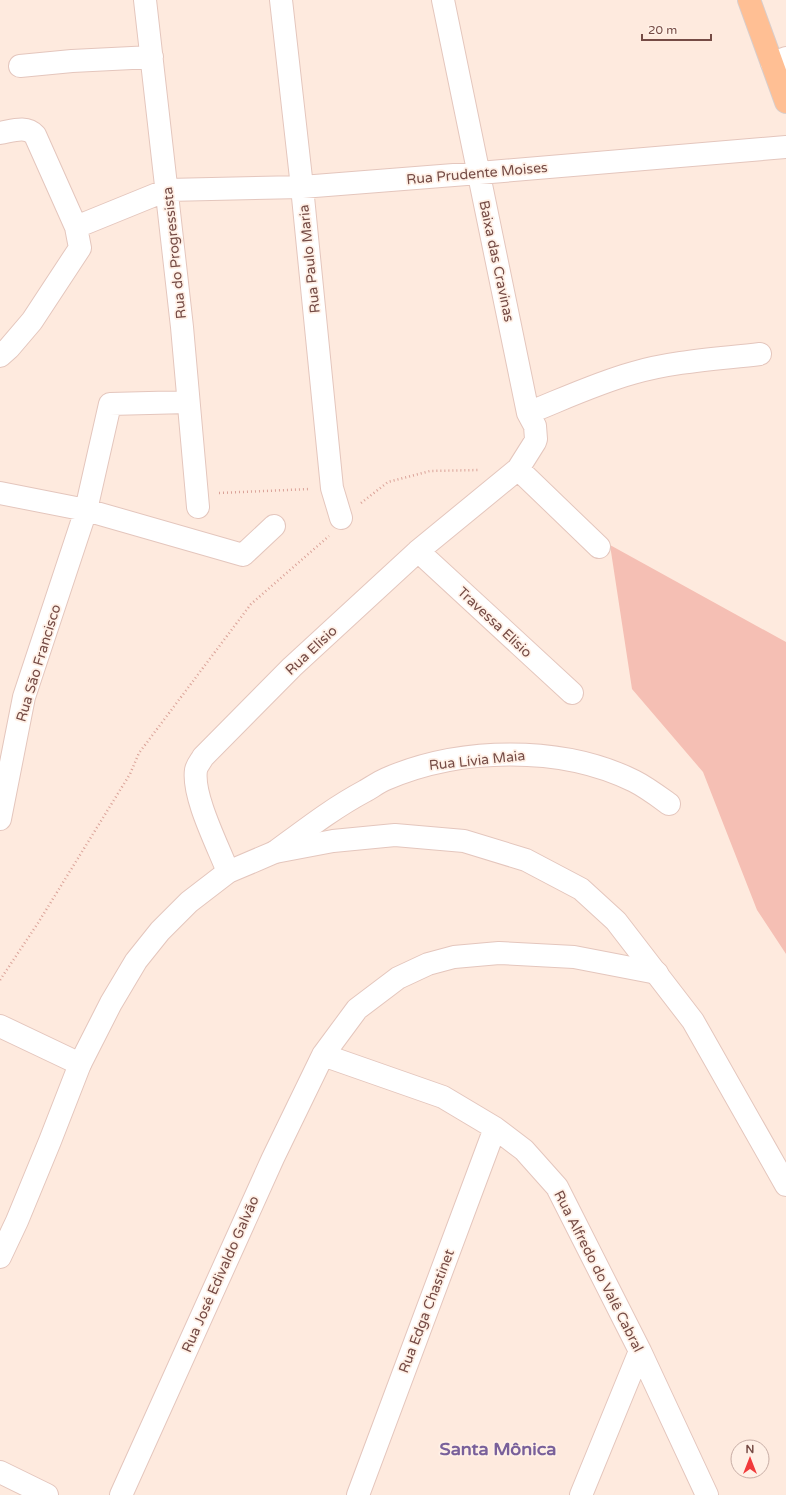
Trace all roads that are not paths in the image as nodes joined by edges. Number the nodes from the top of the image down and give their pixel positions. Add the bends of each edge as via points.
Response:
1 (144, 0) edge
2 (281, 0) edge
3 (443, 0) edge
4 (749, 0) edge
5 (152, 57) junction
6 (779, 60) edge
7 (20, 66) dead end
8 (786, 102) edge
9 (0, 133) edge
10 (786, 147) edge
11 (479, 173) junction
12 (302, 187) junction
13 (167, 190) junction
14 (76, 227) junction
15 (760, 354) dead end
16 (0, 356) edge
17 (188, 402) junction
18 (528, 413) junction
19 (526, 457) junction
20 (0, 493) edge
21 (197, 500) road end
22 (86, 510) junction
23 (340, 518) road end
24 (274, 526) dead end
25 (599, 547) dead end
26 (418, 551) junction
27 (572, 693) dead end
28 (669, 804) dead end
29 (0, 819) edge
30 (275, 852) junction
31 (228, 872) junction
32 (657, 973) junction
33 (0, 1026) edge
34 (323, 1055) junction
35 (80, 1064) junction
36 (495, 1128) junction
37 (786, 1185) edge
38 (0, 1257) edge
39 (640, 1351) junction
40 (0, 1472) edge
41 (47, 1495) edge
42 (121, 1495) edge
43 (358, 1495) edge
44 (581, 1495) edge
45 (707, 1495) edge

1 - 5 street, Rua do Progressista
2 - 12 street, Rua Paulo Maria
3 - 11 street, Baixa das Cravinas
4 - 6 main road
5 - 7 street
5 - 13 street, Rua do Progressista
6 - 8 main road
9 - 14 street via 24,129 35,135
10 - 11 street, Rua Prudente Moises
11 - 12 street, Rua Prudente Moises
11 - 18 street, Baixa das Cravinas
12 - 13 street, Rua Prudente Moises
12 - 23 street, Rua Paulo Maria via 332,488
13 - 14 street
13 - 17 street, Rua do Progressista
14 - 16 street via 80,248 77,254 32,321
15 - 18 street via 671,364 634,373 596,385
17 - 21 street, Rua do Progressista
17 - 22 street, Rua São Francisco via 110,404
18 - 19 street, Baixa das Cravinas via 536,431 536,439
19 - 25 street
19 - 26 street, Rua Elisio
20 - 22 street
22 - 24 street via 243,555
22 - 29 street, Rua São Francisco via 24,697
26 - 27 street, Travessa Elisio
26 - 31 street, Rua Elisio via 292,667 203,757 196,768 195,784 199,799
28 - 30 street, Rua Lívia Maia via 634,781 603,768 574,761 533,754 448,760 424,765 385,779 341,804
30 - 31 street
30 - 32 street via 333,841 395,835 464,841 526,860 581,889 616,921
31 - 35 street via 189,902 160,931 136,961 110,1004
32 - 34 street, Rua José Edivaldo Galvão via 574,957 500,954 454,957 428,964 398,978 357,1009
32 - 37 street via 693,1021
33 - 35 street
34 - 36 street, Rua Alfredo do Valê Cabral via 443,1097
34 - 42 street, Rua José Edivaldo Galvão via 273,1158
35 - 38 street via 50,1142
36 - 39 street, Rua Alfredo do Valê Cabral via 524,1150 557,1187
36 - 43 street, Rua Edga Chastinet
39 - 44 street
39 - 45 street, Rua Alfredo do Valê Cabral
40 - 41 street

